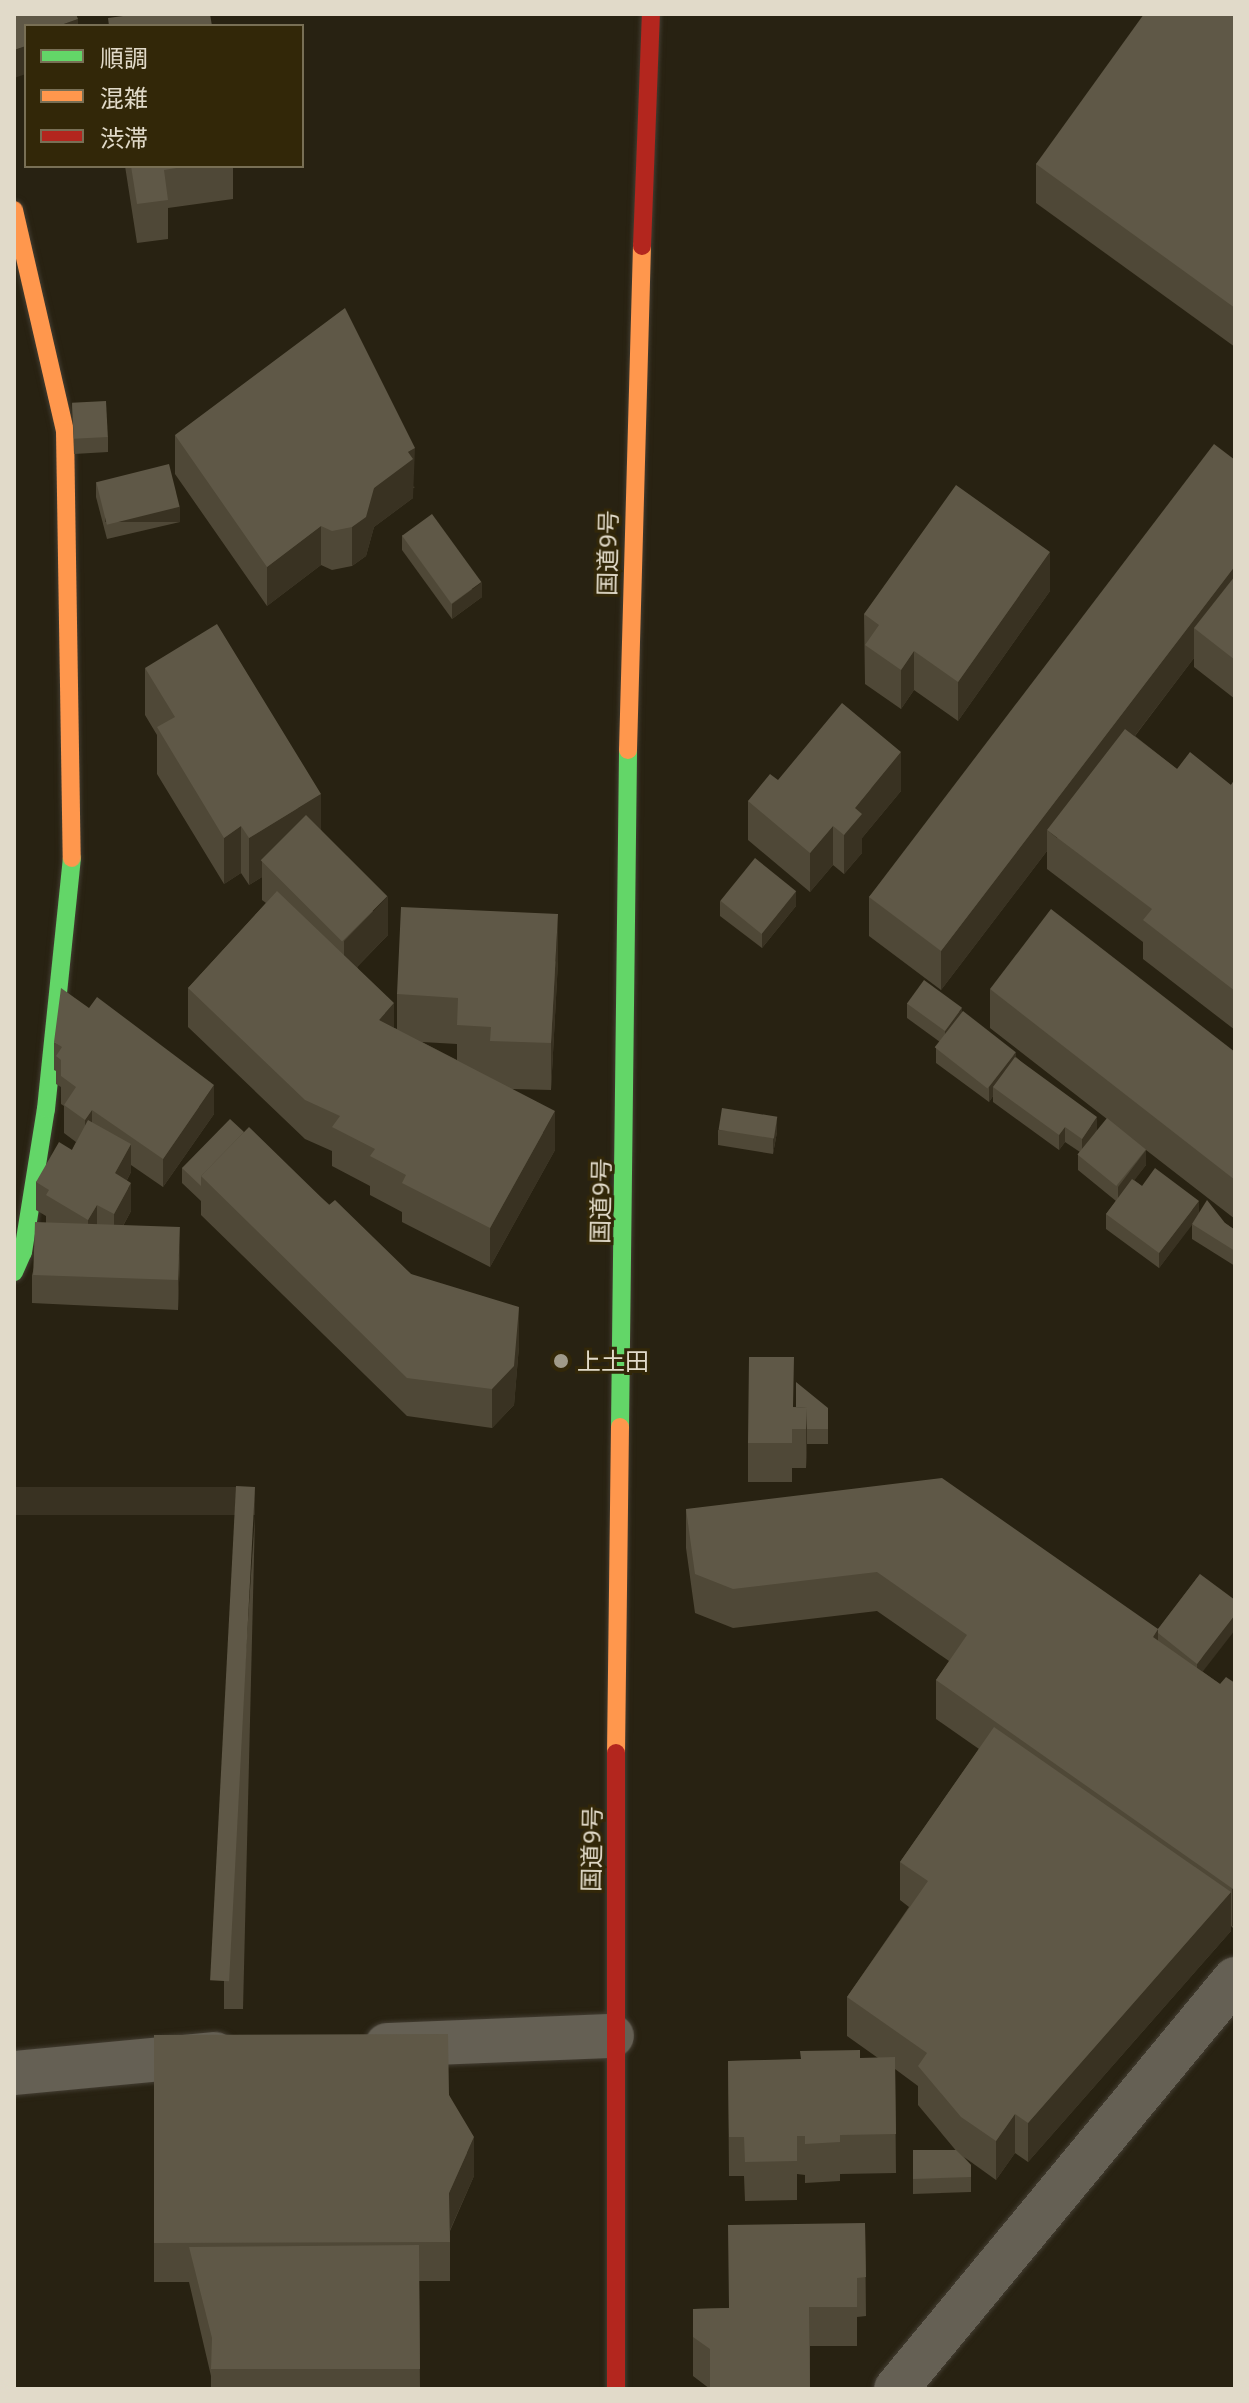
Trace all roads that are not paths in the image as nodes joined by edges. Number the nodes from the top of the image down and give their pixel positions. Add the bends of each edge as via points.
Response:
1 (651, 14) edge
2 (14, 210) edge
3 (14, 1272) edge
4 (1235, 1979) edge
5 (612, 2036) junction
6 (343, 2047) edge
7 (264, 2051) edge
8 (14, 2073) edge
9 (616, 2389) edge
10 (896, 2389) edge

1 - 5 main road, 国道9号 via 631,546
2 - 3 main road via 65,431 73,849 46,1109 23,1252
4 - 10 street
5 - 6 street
5 - 9 main road, 国道9号
7 - 8 street

